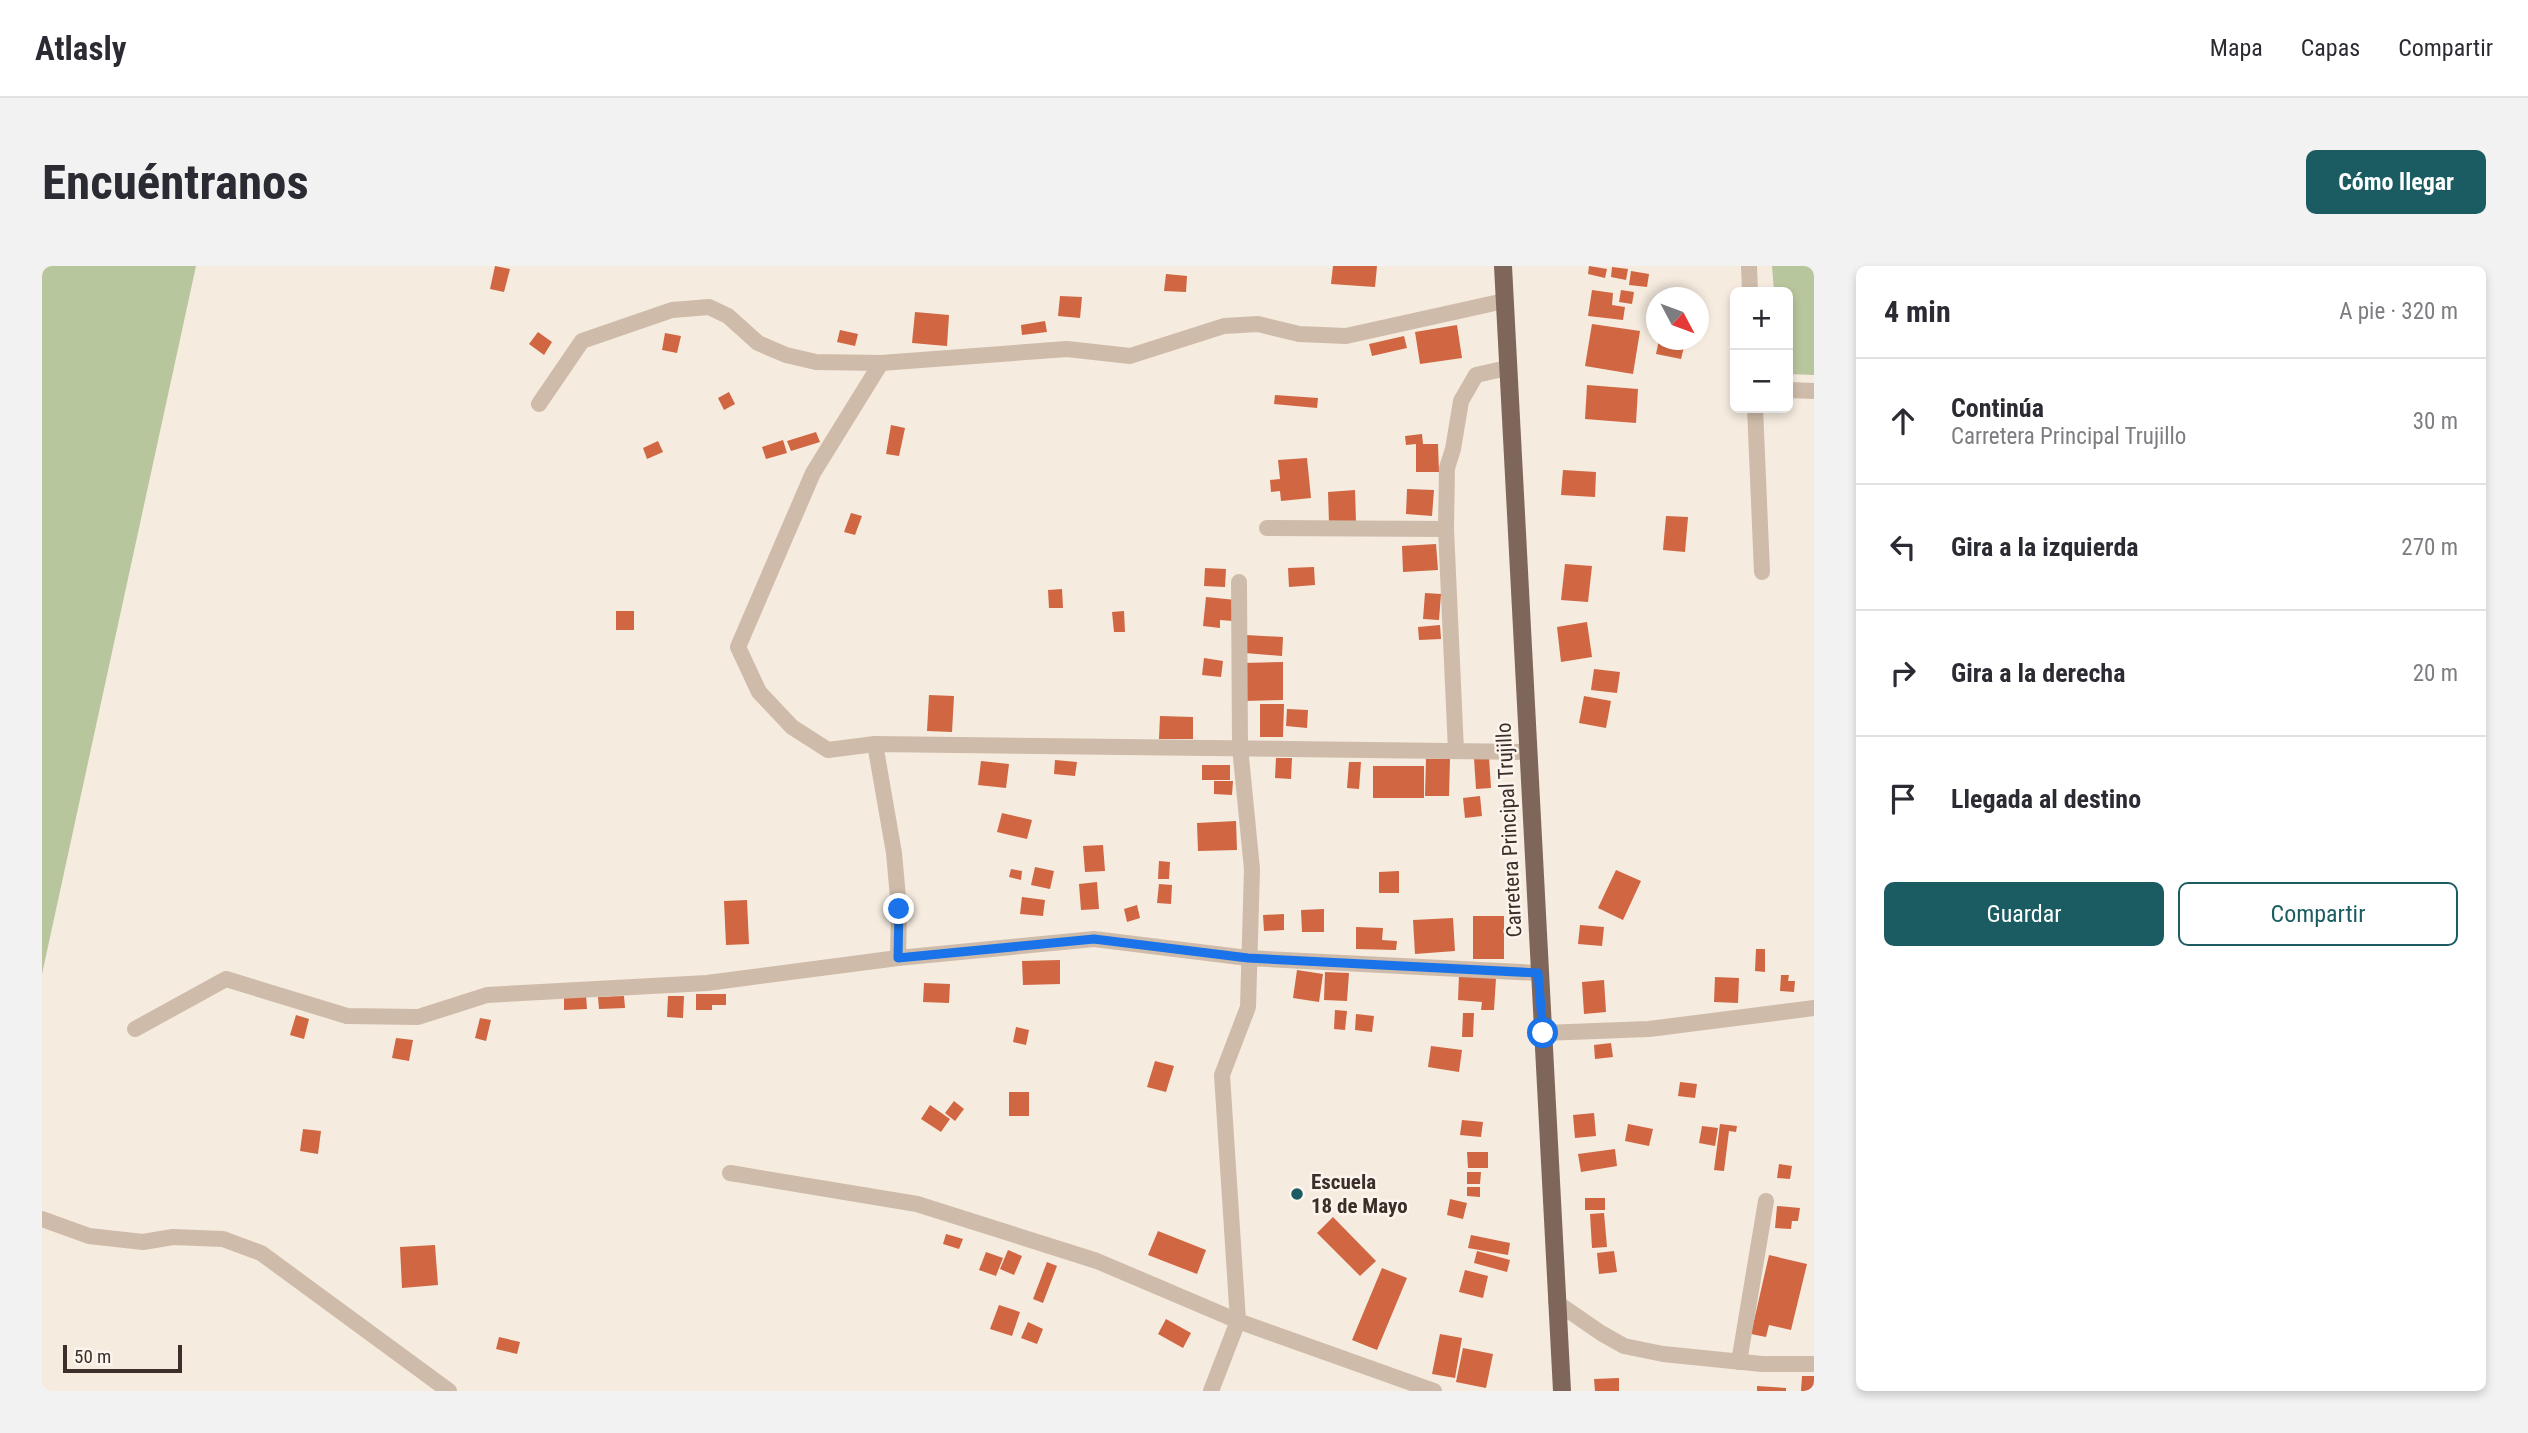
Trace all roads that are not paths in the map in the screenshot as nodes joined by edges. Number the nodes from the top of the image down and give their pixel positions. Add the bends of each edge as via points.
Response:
1 (1503, 266) edge
2 (1749, 266) edge
3 (1750, 287) edge
4 (1504, 301) junction
5 (881, 363) junction
6 (1507, 368) junction
7 (1793, 390) edge
8 (1814, 391) edge
9 (539, 404) dead end
10 (1755, 413) edge
11 (1267, 528) dead end
12 (1446, 529) junction
13 (1762, 572) dead end
14 (1239, 582) dead end
15 (875, 744) junction
16 (1240, 747) junction
17 (1456, 751) junction
18 (1528, 752) junction
19 (898, 958) junction
20 (1248, 958) junction
21 (1538, 973) junction
22 (1814, 1009) edge
23 (135, 1029) dead end
24 (1543, 1033) junction
25 (730, 1173) dead end
26 (1766, 1201) dead end
27 (42, 1219) edge
28 (1556, 1302) junction
29 (1238, 1321) junction
30 (1739, 1362) junction
31 (1814, 1364) edge
32 (449, 1391) edge
33 (1211, 1391) edge
34 (1434, 1391) edge
35 (1562, 1391) edge

1 - 4 main road, Carretera Principal Trujillo
2 - 3 street
4 - 5 street via 1346,336 1299,334 1258,324 1224,326 1130,356 1067,349
4 - 6 main road, Carretera Principal Trujillo
5 - 9 street via 816,362 786,355 758,343 728,316 709,307 672,310 582,341
5 - 15 street via 813,473 738,647 759,692 792,727 828,750
6 - 12 street via 1476,375 1461,401 1447,468
6 - 18 main road, Carretera Principal Trujillo
7 - 8 street
10 - 13 street
11 - 12 street
12 - 17 street
14 - 16 street
15 - 16 street
15 - 19 street via 894,853
16 - 17 street
16 - 20 street via 1252,869
17 - 18 street
18 - 21 main road, Carretera Principal Trujillo
19 - 20 street via 1094,939
19 - 23 street via 707,983 486,995 418,1017 347,1016 226,979
20 - 21 street
20 - 29 street via 1248,1007 1222,1075
21 - 24 main road, Carretera Principal Trujillo
22 - 24 street via 1649,1029
24 - 28 main road, Carretera Principal Trujillo
25 - 29 street via 917,1204 1097,1261
26 - 30 street
27 - 32 street via 89,1236 143,1242 173,1237 223,1239 261,1254
28 - 30 street via 1624,1346
28 - 35 main road, Carretera Principal Trujillo
29 - 33 street
29 - 34 street
30 - 31 street

